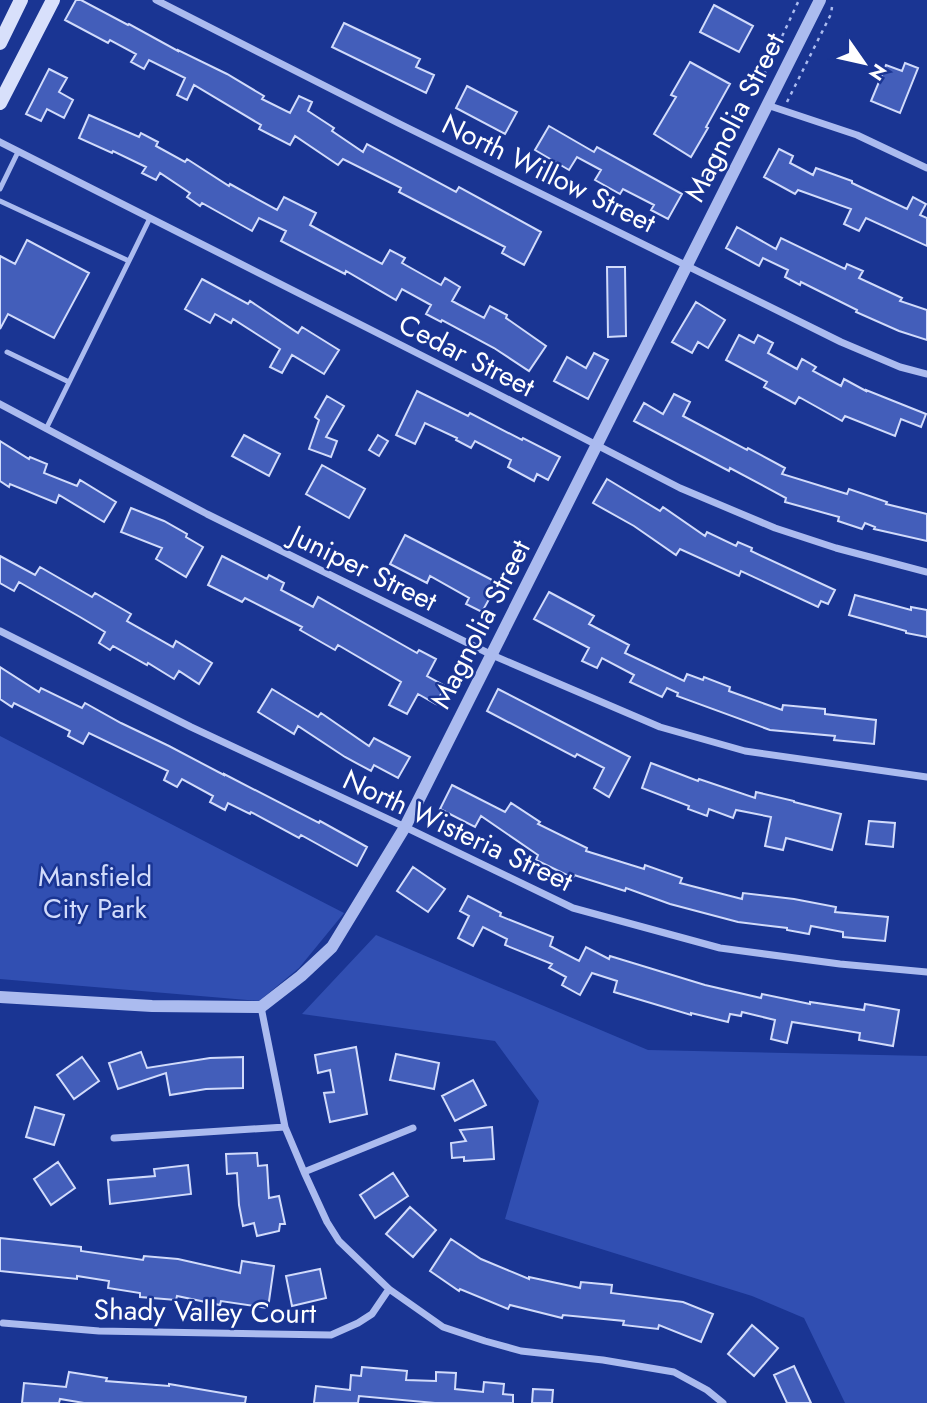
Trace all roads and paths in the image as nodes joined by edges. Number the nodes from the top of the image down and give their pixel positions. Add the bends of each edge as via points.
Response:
1 (22, 0) edge
2 (53, 0) edge
3 (156, 0) edge
4 (799, 0) edge
5 (820, 0) edge
6 (833, 0) edge
7 (0, 43) edge
8 (757, 90) dead end
9 (0, 103) edge
10 (767, 105) junction
11 (783, 110) junction
12 (0, 142) edge
13 (18, 152) junction
14 (927, 168) edge
15 (0, 189) edge
16 (0, 201) edge
17 (150, 218) junction
18 (129, 261) junction
19 (687, 265) junction
20 (8, 352) dead end
21 (927, 374) edge
22 (69, 382) junction
23 (0, 404) edge
24 (46, 429) junction
25 (597, 445) junction
26 (927, 572) edge
27 (0, 631) edge
28 (492, 654) junction
29 (927, 777) edge
30 (405, 827) junction
31 (927, 972) edge
32 (0, 997) edge
33 (261, 1007) junction
34 (285, 1127) junction
35 (413, 1128) dead end
36 (114, 1138) dead end
37 (304, 1172) junction
38 (389, 1289) junction
39 (3, 1323) dead end
40 (723, 1403) edge

1 - 7 main road
2 - 9 main road
3 - 19 street, North Willow Street
4 - 8 path
5 - 10 street, Magnolia Street
6 - 11 path via 831,14
10 - 11 street
10 - 19 street, Magnolia Street
11 - 14 street via 856,135
12 - 13 street, Cedar Street
13 - 15 lane
13 - 17 street, Cedar Street
16 - 18 lane
17 - 18 lane
17 - 25 street, Cedar Street
18 - 22 lane
19 - 21 street, North Willow Street via 841,342
19 - 25 street, Magnolia Street
20 - 22 lane
22 - 24 lane
23 - 24 street, Juniper Street
24 - 28 street, Juniper Street
25 - 26 street, Cedar Street via 775,528
25 - 28 street, Magnolia Street
27 - 30 street, North Wisteria Street
28 - 29 street, Juniper Street via 660,727 721,745
28 - 30 street, Magnolia Street
30 - 31 street, North Wisteria Street via 573,908 720,948
30 - 33 street, Magnolia Street via 332,947
32 - 33 street
33 - 34 street
34 - 36 street
34 - 37 street
35 - 37 street
37 - 38 street via 339,1241
38 - 39 street, Shady Valley Court via 372,1314 331,1335 99,1331
38 - 40 street via 443,1326 485,1341 521,1351 674,1372

